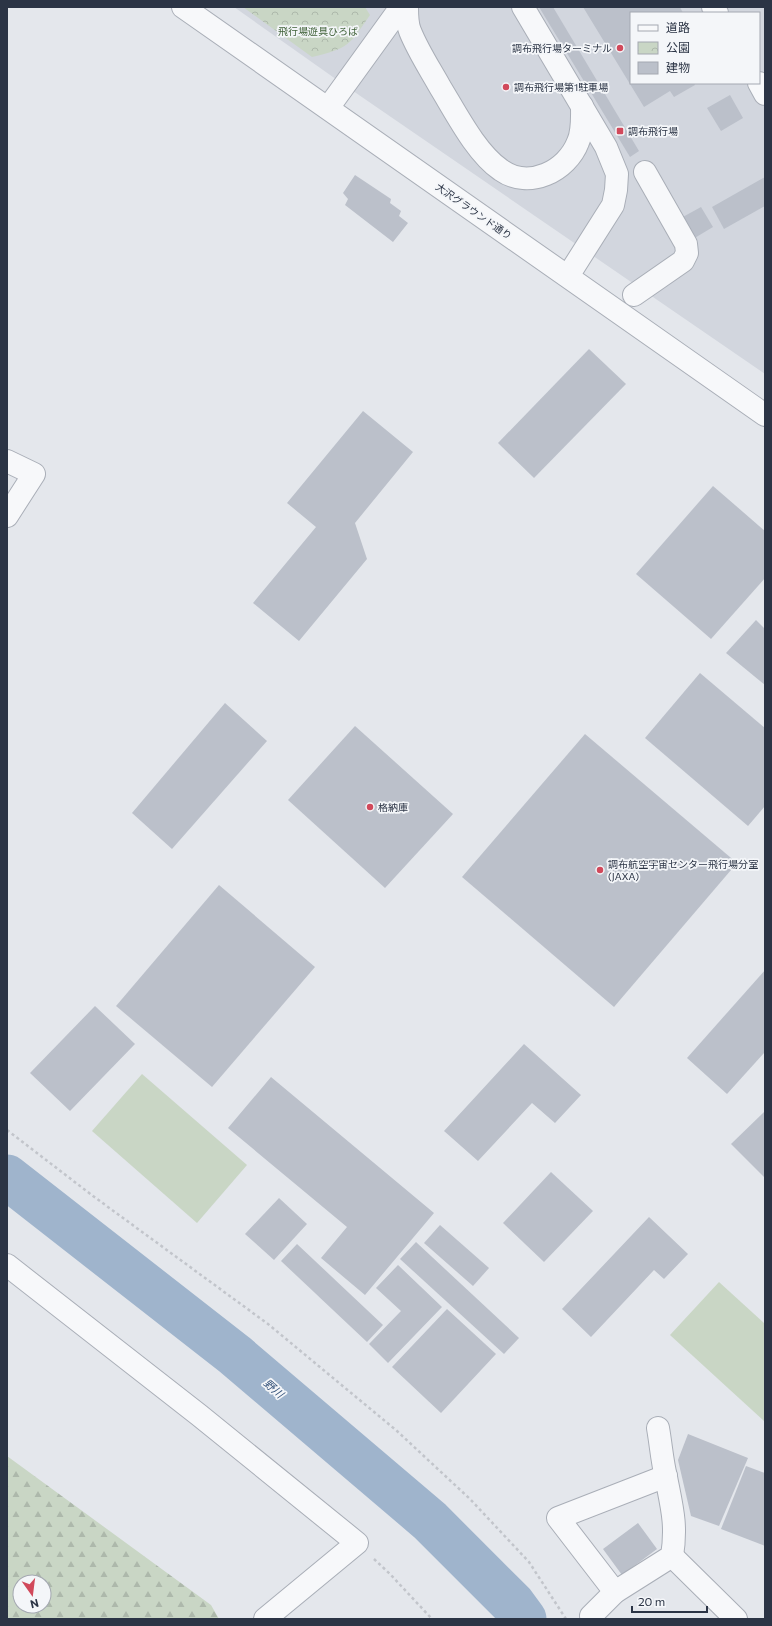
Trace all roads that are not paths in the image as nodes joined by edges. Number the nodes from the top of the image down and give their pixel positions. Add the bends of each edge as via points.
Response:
1 (183, 7) edge
2 (400, 7) edge
3 (407, 7) edge
4 (523, 7) edge
5 (760, 84) edge
6 (765, 94) edge
7 (582, 106) junction
8 (328, 108) junction
9 (644, 172) dead end
10 (568, 276) junction
11 (634, 295) dead end
12 (765, 415) edge
13 (7, 461) edge
14 (7, 516) edge
15 (7, 1265) edge
16 (658, 1428) dead end
17 (666, 1476) junction
18 (672, 1556) junction
19 (615, 1592) junction
20 (591, 1616) dead end
21 (265, 1619) edge
22 (736, 1619) edge

1 - 8 street, 大沢グラウンド通り
2 - 8 street
3 - 7 street via 409,29 419,52 463,124 486,156 501,171 517,178 536,178 556,171 570,158 578,142 582,126
4 - 7 street
5 - 6 street
7 - 10 street via 612,161 617,174 616,190 613,205
8 - 10 street, 大沢グラウンド通り
9 - 11 street via 686,244 687,253 683,261
10 - 12 street, 大沢グラウンド通り
13 - 14 street via 34,474
15 - 21 street via 357,1543
16 - 17 street
17 - 18 street via 674,1511
17 - 19 street via 558,1518
18 - 19 street
18 - 22 street
19 - 20 street

